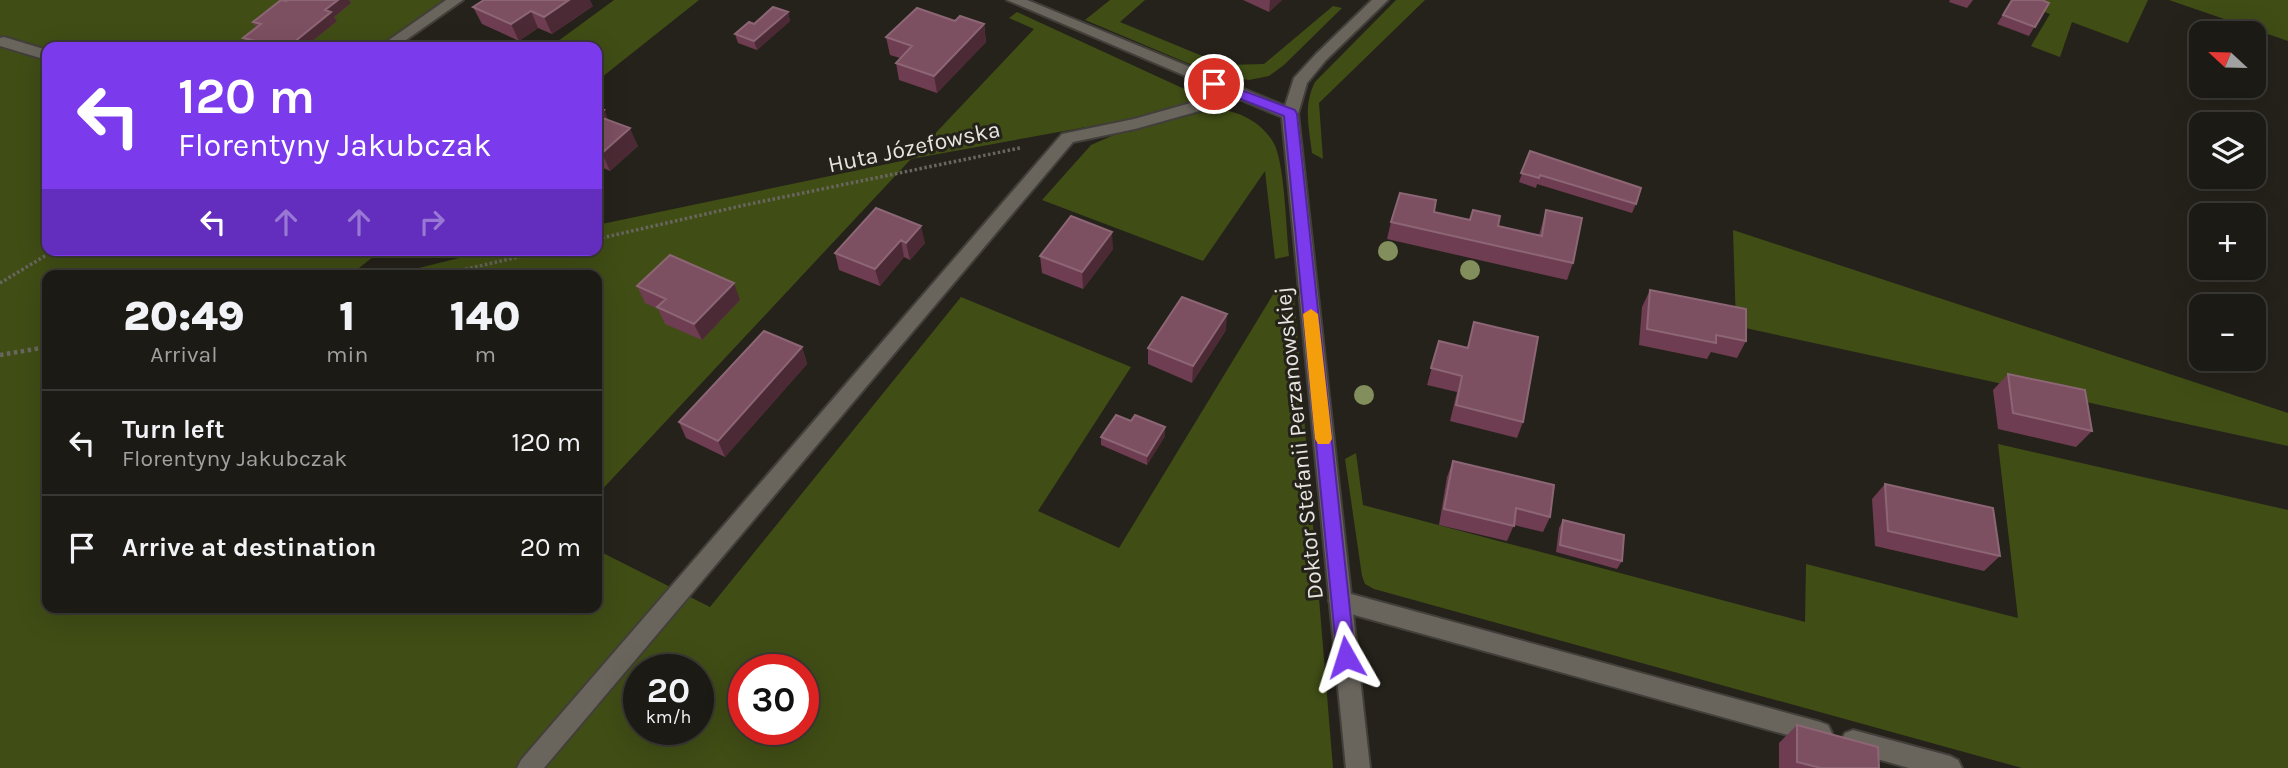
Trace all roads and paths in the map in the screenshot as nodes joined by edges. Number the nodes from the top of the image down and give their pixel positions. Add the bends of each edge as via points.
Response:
1 (456, 0) edge
2 (1014, 0) edge
3 (1381, 0) edge
4 (4, 42) dead end
5 (393, 42) edge
6 (42, 53) edge
7 (1240, 94) junction
8 (1290, 114) junction
9 (1068, 138) junction
10 (602, 238) edge
11 (45, 256) edge
12 (522, 256) edge
13 (462, 270) edge
14 (0, 284) edge
15 (42, 348) edge
16 (0, 355) edge
17 (1340, 601) junction
18 (529, 768) edge
19 (1358, 768) edge
20 (1950, 768) edge

1 - 5 street
2 - 7 street
3 - 8 street via 1300,82
4 - 6 street
7 - 8 street
7 - 9 lane
8 - 17 street, Doktor Stefanii Perzanowskiej
9 - 10 path, Huta Józefowska
9 - 18 street
11 - 14 path
12 - 13 path
15 - 16 path
17 - 19 street, Doktor Stefanii Perzanowskiej
17 - 20 street

